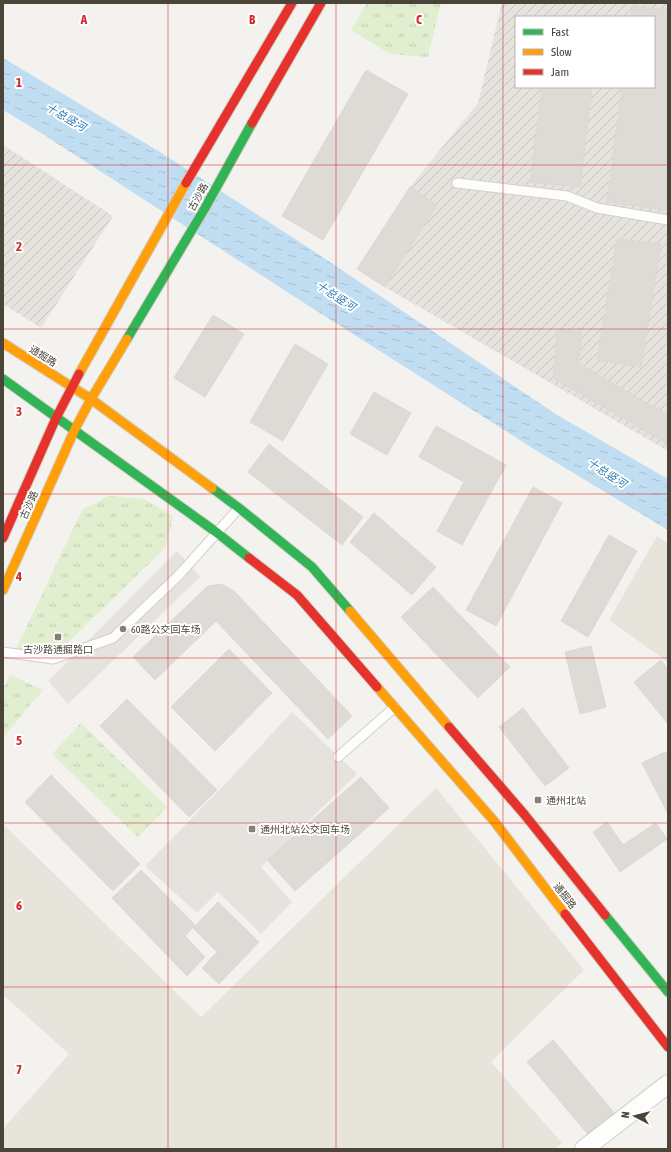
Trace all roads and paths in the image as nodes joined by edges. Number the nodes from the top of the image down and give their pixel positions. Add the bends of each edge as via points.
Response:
1 (292, 3) edge
2 (321, 3) edge
3 (456, 183) dead end
4 (668, 220) edge
5 (3, 343) edge
6 (3, 379) edge
7 (72, 387) junction
8 (91, 400) junction
9 (56, 418) junction
10 (75, 430) junction
11 (239, 508) junction
12 (216, 532) junction
13 (3, 538) edge
14 (3, 590) edge
15 (3, 652) edge
16 (395, 708) junction
17 (338, 757) dead end
18 (668, 992) edge
19 (668, 1047) edge
20 (668, 1084) edge
21 (584, 1149) edge

1 - 7 main road, 古沙路 via 180,192
2 - 8 main road, 古沙路 via 205,208
3 - 4 lane via 567,196 597,208
5 - 7 main road, 通掘路
6 - 9 main road
7 - 8 main road, 通掘路
7 - 9 main road, 古沙路
8 - 10 main road, 古沙路
8 - 11 main road, 通掘路
9 - 10 main road, 通掘路
9 - 13 main road, 古沙路
10 - 12 main road, 通掘路
10 - 14 main road, 古沙路
11 - 12 lane
11 - 18 main road, 通掘路 via 312,567 524,814
12 - 15 lane via 178,576 112,638 53,659
12 - 16 main road, 通掘路 via 297,595
16 - 17 lane
16 - 19 main road, 通掘路 via 494,821
20 - 21 street

